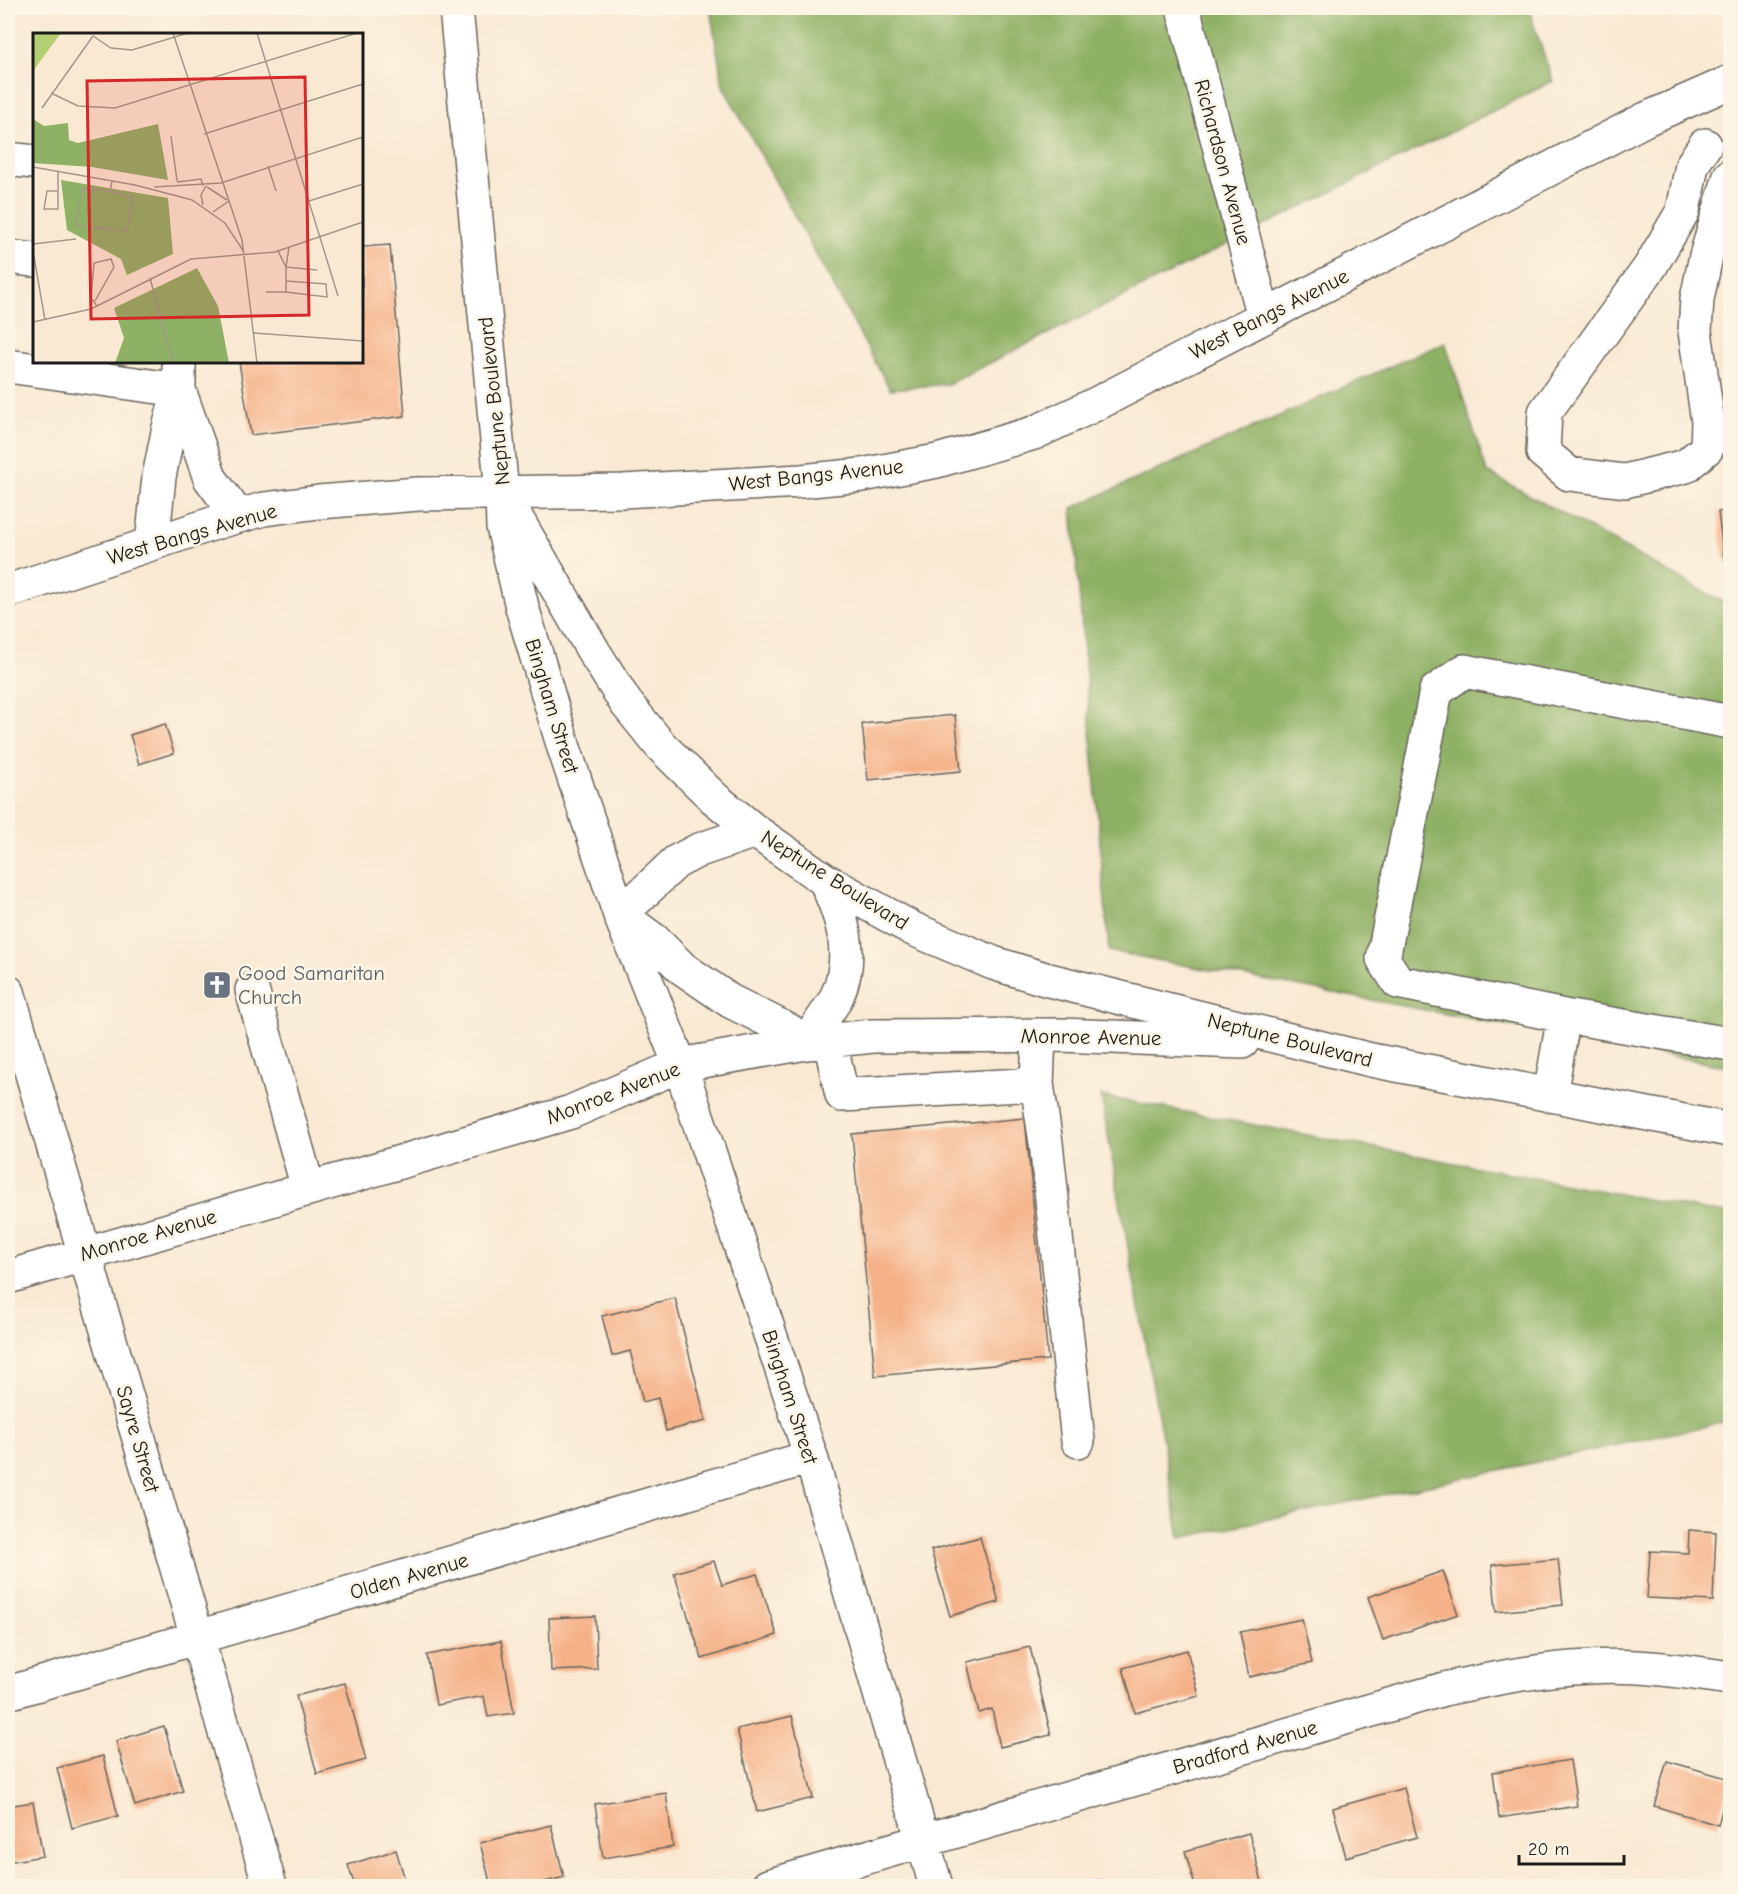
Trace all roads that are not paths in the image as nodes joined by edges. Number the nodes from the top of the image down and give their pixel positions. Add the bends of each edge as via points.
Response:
1 (456, 8) edge
2 (1183, 8) edge
3 (1731, 82) edge
4 (1685, 101) junction
5 (1705, 145) junction
6 (8, 159) edge
7 (33, 162) edge
8 (1731, 169) edge
9 (1731, 176) edge
10 (8, 257) edge
11 (33, 260) edge
12 (1264, 317) junction
13 (8, 366) edge
14 (179, 376) edge
15 (502, 492) junction
16 (238, 516) junction
17 (152, 543) junction
18 (8, 591) edge
19 (1731, 722) edge
20 (755, 831) junction
21 (825, 880) junction
22 (620, 915) junction
23 (252, 990) dead end
24 (8, 992) edge
25 (1564, 1016) junction
26 (1039, 1035) junction
27 (818, 1042) junction
28 (1731, 1044) edge
29 (1310, 1045) junction
30 (680, 1065) junction
31 (1037, 1084) junction
32 (1550, 1095) junction
33 (1731, 1130) edge
34 (308, 1188) junction
35 (83, 1254) junction
36 (8, 1276) edge
37 (1078, 1441) dead end
38 (811, 1457) junction
39 (197, 1638) junction
40 (1731, 1678) edge
41 (8, 1693) edge
42 (923, 1841) junction
43 (270, 1887) edge
44 (768, 1887) edge
45 (936, 1887) edge

1 - 15 street, Neptune Boulevard
2 - 12 street, Richardson Avenue
3 - 4 street, West Bangs Avenue
4 - 5 street
4 - 12 street, West Bangs Avenue
5 - 8 street
5 - 9 street via 1692,165 1683,211 1650,267 1545,412 1543,452 1569,474 1624,481 1686,466 1707,448 1708,422 1695,331 1697,299
6 - 7 street
10 - 11 street
12 - 15 street, West Bangs Avenue via 1034,433 937,461 801,482
13 - 14 street
14 - 16 street via 210,477
14 - 17 street via 159,477
15 - 16 street, West Bangs Avenue via 319,502
15 - 20 street, Neptune Boulevard via 626,703 661,746 714,798
15 - 22 street, Bingham Street via 503,528 522,607
16 - 17 street, West Bangs Avenue
17 - 18 street, West Bangs Avenue
19 - 25 street via 1464,671 1436,691 1383,959 1398,982
20 - 21 street, Neptune Boulevard
20 - 22 street via 676,862
21 - 27 street via 846,938 845,973
21 - 29 street, Neptune Boulevard via 913,929 993,963
22 - 27 street via 654,940 682,968 730,1001
22 - 30 street, Bingham Street
23 - 34 street
24 - 35 street, Sayre Street
25 - 28 street
25 - 32 street
26 - 27 street, Monroe Avenue via 873,1036
26 - 29 street, Monroe Avenue
26 - 31 street
27 - 30 street, Monroe Avenue
27 - 31 street via 843,1095
29 - 32 street, Neptune Boulevard
30 - 34 street, Monroe Avenue via 571,1112
30 - 38 street, Bingham Street
31 - 37 street
32 - 33 street, Neptune Boulevard
34 - 35 street, Monroe Avenue
35 - 36 street, Monroe Avenue
35 - 39 street, Sayre Street
38 - 39 street, Olden Avenue
38 - 42 street, Bingham Street
39 - 41 street, Olden Avenue
39 - 43 street, Sayre Street
40 - 42 street, Bradford Avenue via 1639,1667 1590,1667 1496,1678 1444,1689
42 - 44 street, Bradford Avenue
42 - 45 street, Bingham Street

